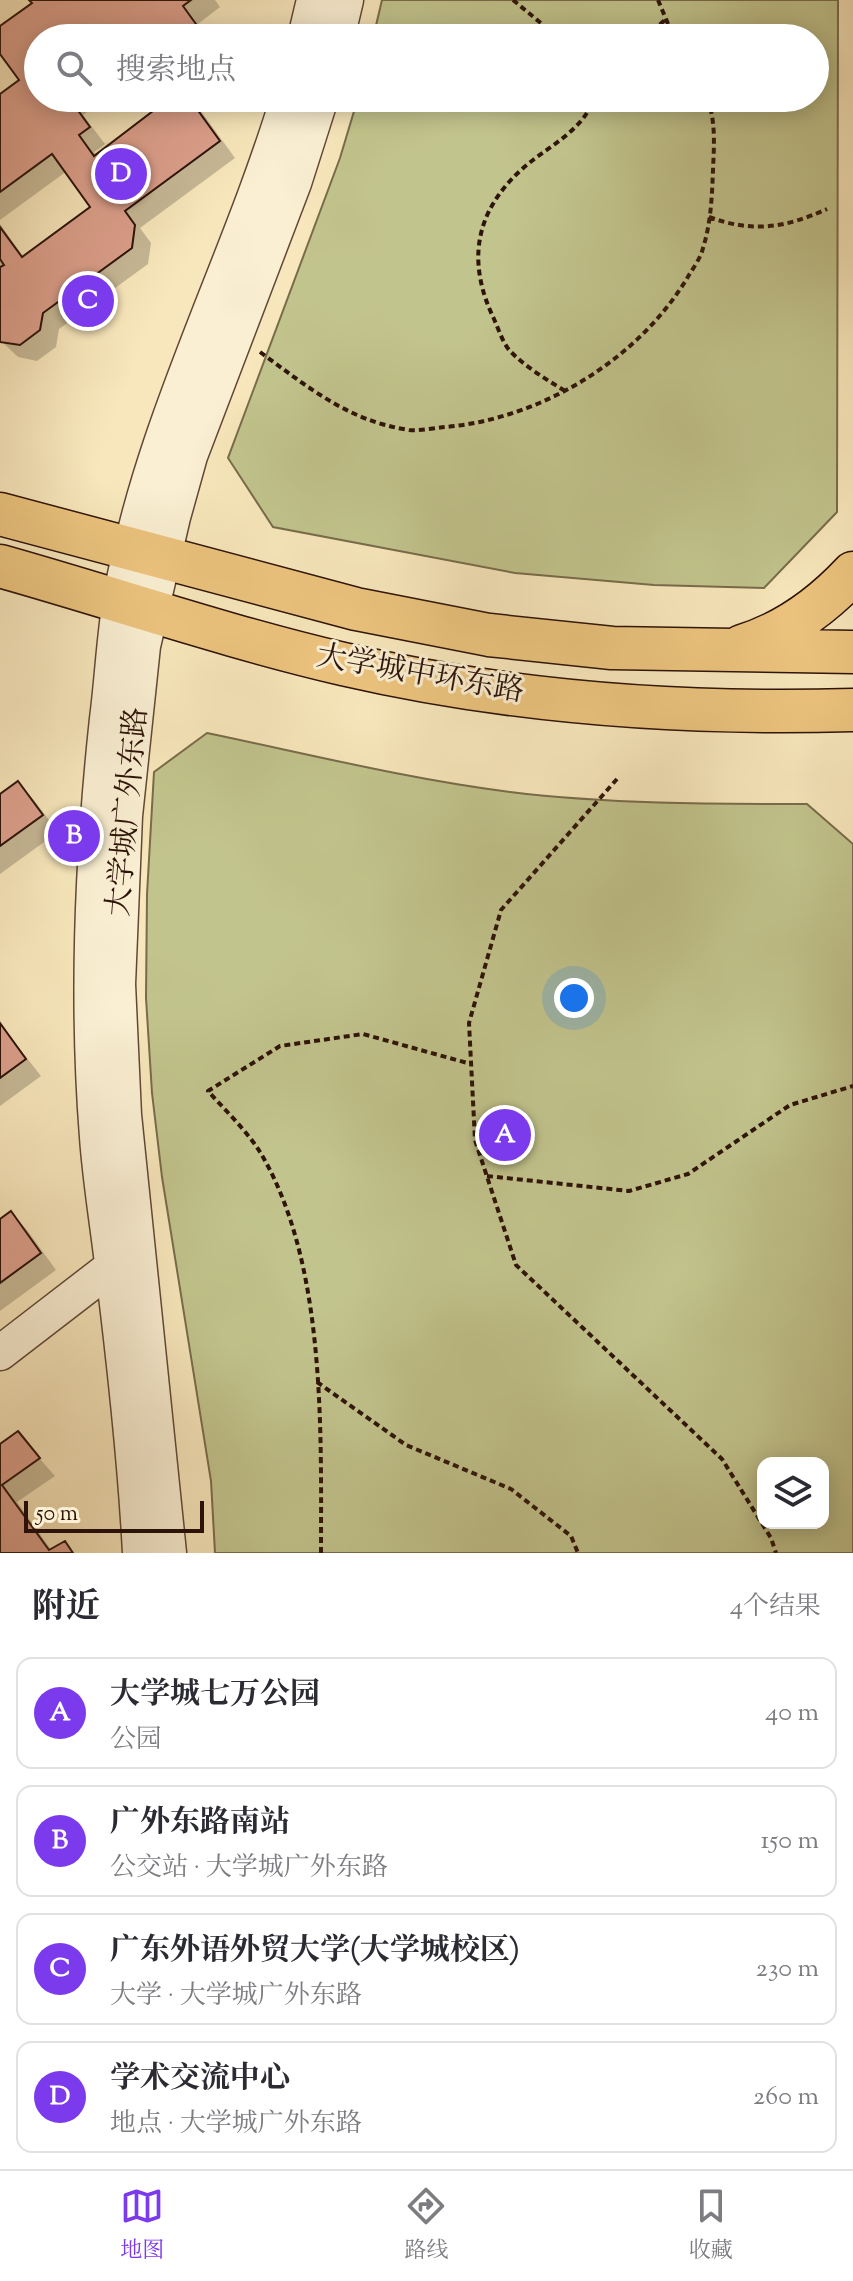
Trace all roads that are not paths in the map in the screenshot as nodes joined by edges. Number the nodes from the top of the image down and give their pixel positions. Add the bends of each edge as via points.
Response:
1 (314, 0) edge
2 (346, 0) edge
3 (308, 24) edge
4 (340, 24) edge
5 (283, 112) edge
6 (317, 112) edge
7 (0, 514) edge
8 (148, 554) junction
9 (0, 566) edge
10 (853, 573) edge
11 (136, 606) junction
12 (730, 650) junction
13 (853, 652) edge
14 (853, 710) edge
15 (125, 1257) junction
16 (0, 1353) edge
17 (140, 1553) edge
18 (169, 1553) edge

1 - 3 street
2 - 4 street
5 - 8 street, 大学城广外东路 via 159,446
6 - 8 street, 大学城广外东路 via 190,456
7 - 8 main road, 大学城中环东路
8 - 11 street, 大学城广外东路
8 - 12 main road, 大学城中环东路 via 356,609 489,635 612,648
9 - 11 main road, 大学城中环东路
10 - 12 main road via 799,619
11 - 14 main road, 大学城中环东路 via 343,664 531,696 653,707
11 - 15 street, 大学城广外东路 via 99,798 91,936 97,1140
12 - 13 main road, 大学城中环东路
15 - 16 street
15 - 17 street, 大学城广外东路 via 127,1396
15 - 18 street, 大学城广外东路

